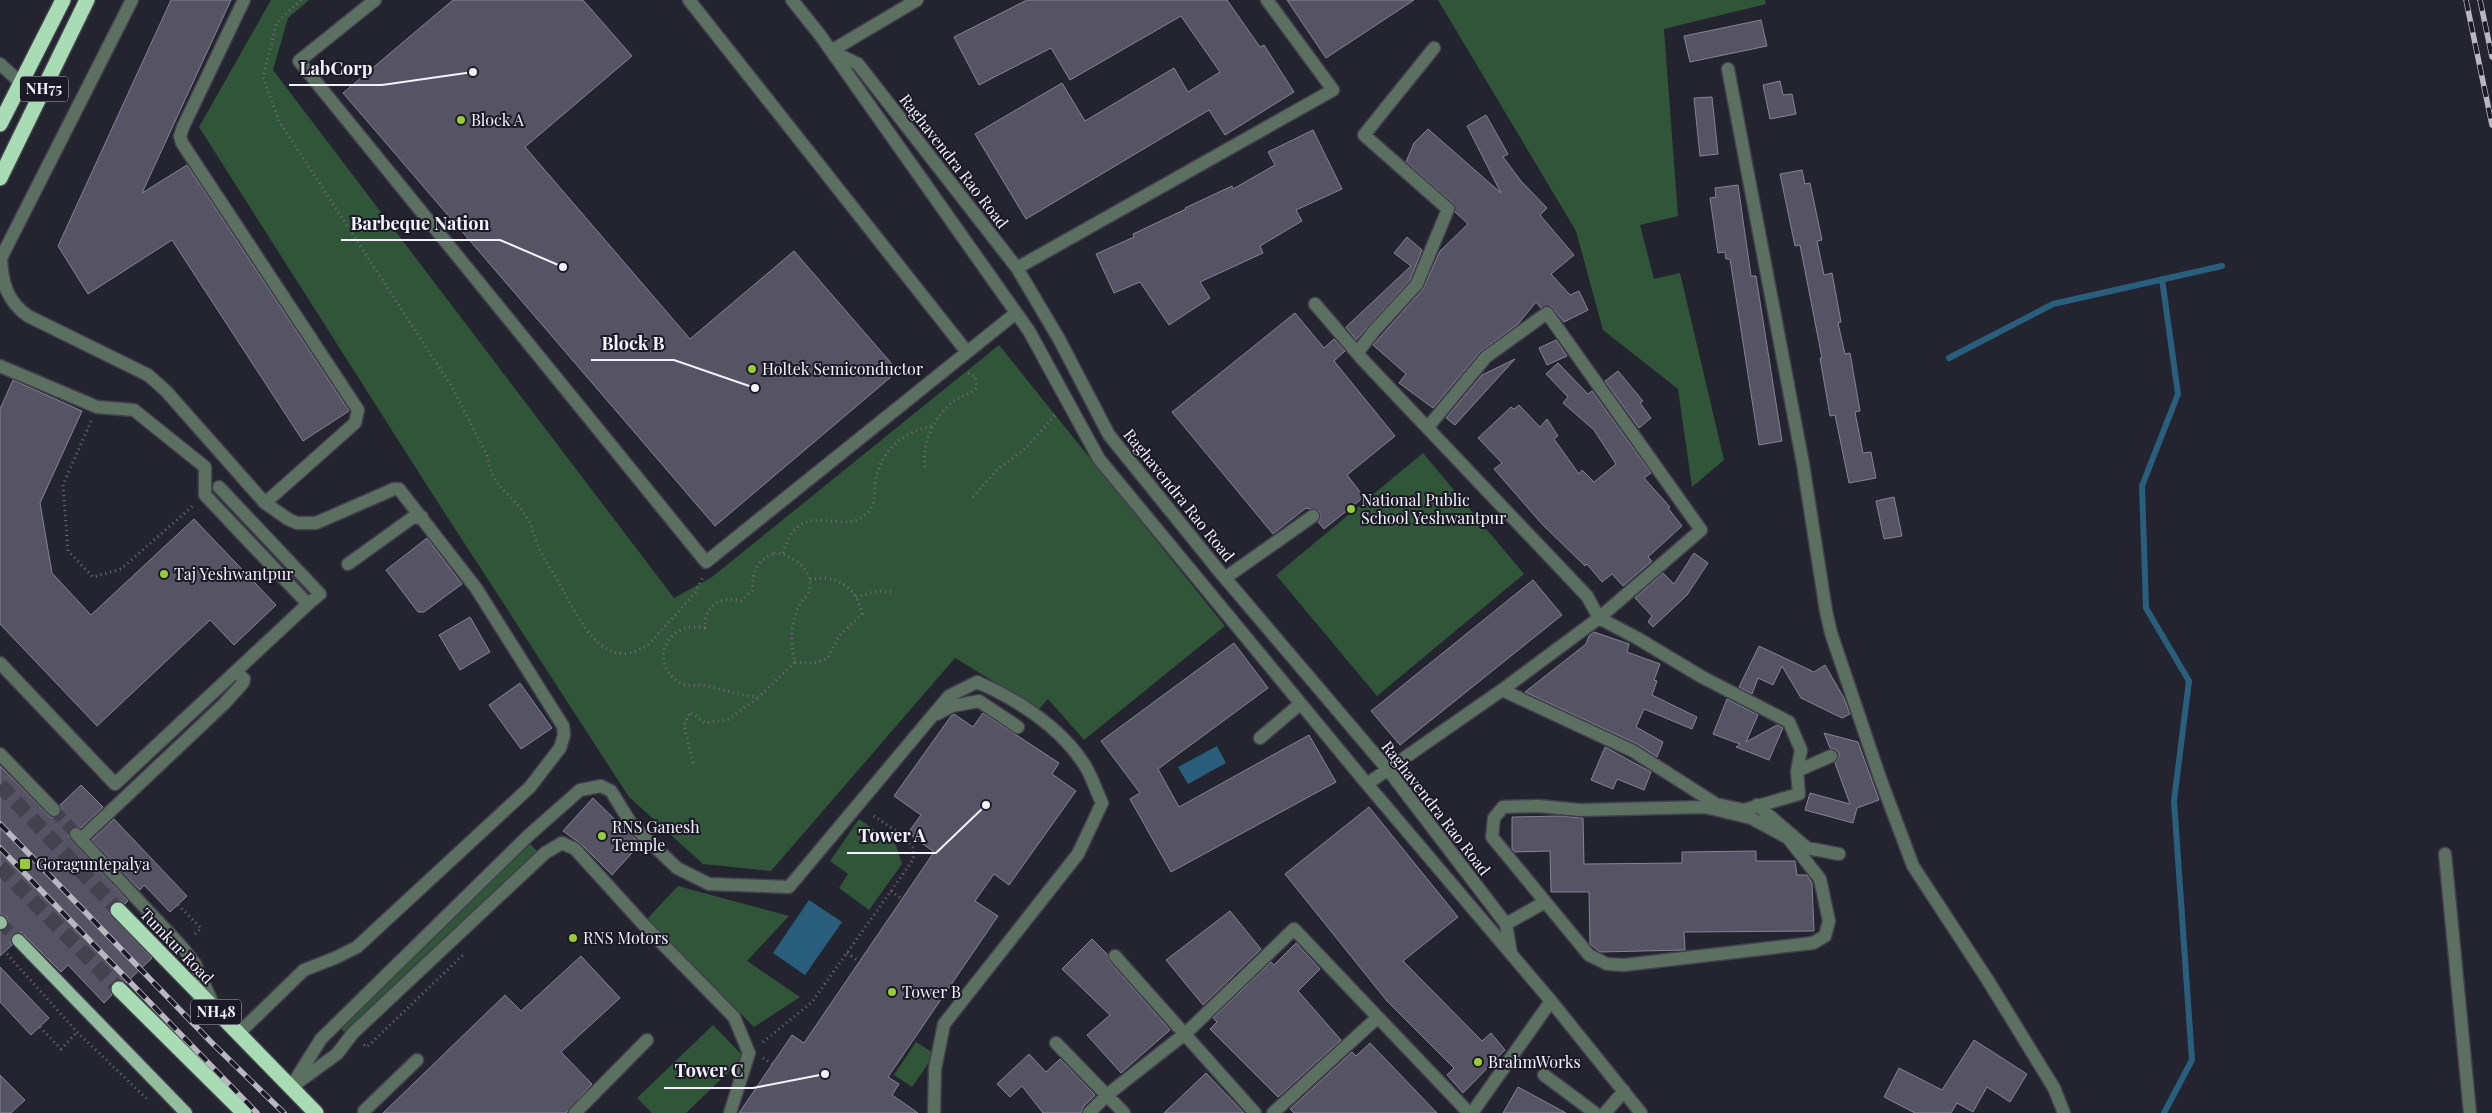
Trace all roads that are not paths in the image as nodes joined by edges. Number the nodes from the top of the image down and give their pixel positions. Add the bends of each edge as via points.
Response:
1 (63, 0) edge
2 (87, 0) edge
3 (132, 0) edge
4 (244, 0) edge
5 (375, 0) edge
6 (689, 0) edge
7 (792, 0) edge
8 (917, 0) edge
9 (1267, 0) edge
10 (1434, 48) dead end
11 (831, 50) junction
12 (0, 64) edge
13 (1728, 69) dead end
14 (21, 83) junction
15 (0, 124) edge
16 (0, 178) edge
17 (1017, 268) junction
18 (1315, 304) dead end
19 (1016, 313) junction
20 (967, 352) junction
21 (1357, 353) junction
22 (0, 366) edge
23 (1428, 428) junction
24 (219, 488) dead end
25 (265, 503) junction
26 (1313, 516) dead end
27 (422, 517) junction
28 (348, 564) dead end
29 (1225, 578) junction
30 (308, 604) junction
31 (1599, 618) junction
32 (0, 663) edge
33 (236, 672) junction
34 (1502, 690) junction
35 (1300, 704) junction
36 (931, 718) junction
37 (1018, 727) dead end
38 (1260, 738) dead end
39 (0, 754) edge
40 (1831, 756) dead end
41 (1389, 770) junction
42 (1797, 771) junction
43 (1367, 784) junction
44 (1757, 805) junction
45 (54, 810) tunnel mouth
46 (530, 835) junction
47 (545, 853) junction
48 (1839, 854) dead end
49 (2445, 854) dead end
50 (1545, 902) junction
51 (118, 910) tunnel mouth
52 (1506, 924) junction
53 (18, 940) tunnel mouth
54 (1511, 955) junction
55 (1115, 956) dead end
56 (119, 989) tunnel mouth
57 (1551, 1001) junction
58 (216, 1011) junction
59 (1378, 1017) junction
60 (1186, 1033) junction
61 (238, 1034) junction
62 (647, 1040) dead end
63 (1056, 1044) dead end
64 (417, 1060) dead end
65 (1544, 1075) dead end
66 (291, 1087) junction
67 (1624, 1092) junction
68 (1107, 1095) junction
69 (361, 1112) edge
70 (186, 1113) edge
71 (244, 1113) edge
72 (316, 1113) edge
73 (574, 1113) edge
74 (730, 1113) edge
75 (934, 1113) edge
76 (1089, 1113) edge
77 (1124, 1113) edge
78 (1255, 1113) edge
79 (1273, 1113) edge
80 (1470, 1113) edge
81 (1594, 1113) edge
82 (1606, 1113) edge
83 (1641, 1113) edge
84 (2064, 1113) edge
85 (2470, 1113) edge

1 - 14 highway, NH75
2 - 16 highway, NH75
3 - 25 street via 2,258 5,290 28,316 148,375
4 - 25 street via 180,136 358,410 355,423
5 - 20 street via 299,61 706,562
6 - 20 street
7 - 11 street, Raghavendra Rao Road
8 - 11 street
9 - 17 street via 1333,90
10 - 21 street via 1364,135 1448,209 1417,284
11 - 17 street, Raghavendra Rao Road via 858,64
11 - 19 street, Raghavendra Rao Road
12 - 14 street
13 - 84 street via 1803,464 1826,611 1880,778 1913,866 2049,1080
14 - 15 highway, NH75
17 - 29 street, Raghavendra Rao Road via 1059,339 1109,435
18 - 21 street
19 - 20 street
19 - 35 street, Raghavendra Rao Road via 1099,459
21 - 23 street
22 - 30 street via 97,407 134,410 205,467 205,496
23 - 31 street via 1587,596
23 - 31 street via 1486,357 1547,313 1701,530
24 - 30 street via 320,594
25 - 27 street via 288,519 306,524 325,520 399,489
26 - 29 street
27 - 28 street via 412,518
27 - 61 street via 476,588 564,726 560,748 530,787 357,947 304,970
29 - 41 street, Raghavendra Rao Road
30 - 33 street
31 - 34 street
31 - 42 street via 1789,722 1801,750
32 - 33 street via 115,784
33 - 58 street via 244,679 243,683 224,704 79,836 191,958
34 - 41 street
34 - 44 street via 1633,751 1716,804 1744,810
35 - 38 street
35 - 43 street, Raghavendra Rao Road
36 - 37 street via 952,706 978,701
36 - 46 street via 789,887 709,884 677,868 632,825 611,791 601,786 580,790
36 - 75 street via 949,696 977,682 1004,693 1064,738 1085,765 1102,803 1078,854 944,1024 936,1069
39 - 45 street
40 - 42 street
41 - 43 street
41 - 52 street, Raghavendra Rao Road
42 - 44 street via 1799,794
43 - 54 street, Raghavendra Rao Road
44 - 48 street via 1807,848
46 - 47 street
46 - 66 street via 321,1039
47 - 66 street via 353,1033 337,1054
47 - 74 street via 562,843 575,849 734,1017 748,1048 744,1072
49 - 85 street
50 - 50 street via 1589,955 1607,964 1624,965 1813,943 1824,936 1829,921 1820,880 1788,838 1751,818 1705,807 1580,810 1503,807 1494,818 1492,837
50 - 52 street
51 - 58 highway, Tumkur Road / NH48
52 - 54 street, Raghavendra Rao Road
53 - 70 main road
54 - 57 street, Raghavendra Rao Road
55 - 60 street
56 - 71 highway
57 - 67 street, Raghavendra Rao Road
57 - 80 street
58 - 61 highway, Tumkur Road / NH48
59 - 60 street via 1294,929
59 - 79 street
59 - 80 street
60 - 68 street
60 - 78 street
61 - 66 highway, Tumkur Road / NH48
62 - 73 street
63 - 68 street
64 - 69 street
65 - 81 street
66 - 72 highway, Tumkur Road / NH48
67 - 82 street
67 - 83 street, Raghavendra Rao Road
68 - 76 street
68 - 77 street

